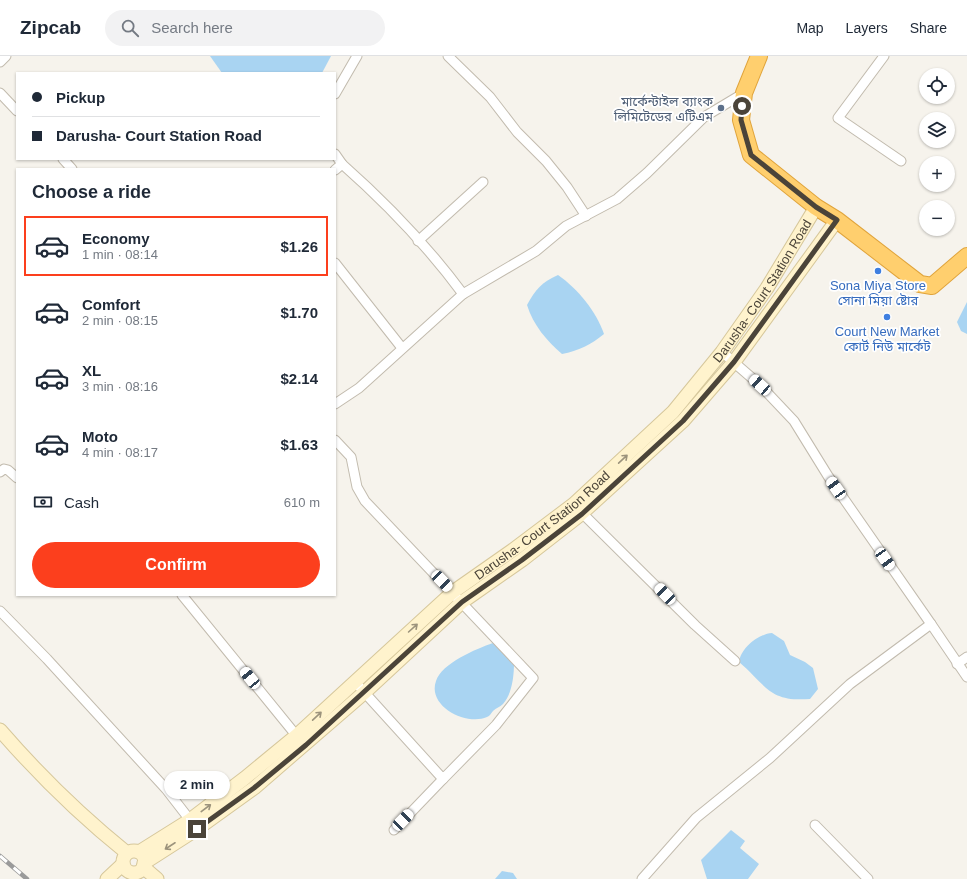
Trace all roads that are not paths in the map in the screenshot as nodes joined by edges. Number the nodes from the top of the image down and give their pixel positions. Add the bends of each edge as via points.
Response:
1 (6, 56) edge
2 (357, 56) edge
3 (448, 56) edge
4 (759, 56) edge
5 (884, 56) edge
6 (0, 62) edge
7 (336, 92) edge
8 (744, 93) junction
9 (0, 94) edge
10 (16, 110) edge
11 (63, 160) edge
12 (901, 161) dead end
13 (338, 167) edge
14 (71, 168) edge
15 (483, 182) dead end
16 (816, 207) junction
17 (586, 216) junction
18 (837, 220) junction
19 (418, 241) junction
20 (967, 256) edge
21 (336, 264) edge
22 (463, 294) junction
23 (402, 348) junction
24 (722, 352) junction
25 (734, 362) junction
26 (336, 403) edge
27 (336, 441) edge
28 (0, 472) edge
29 (16, 477) edge
30 (578, 509) junction
31 (453, 592) junction
32 (183, 596) edge
33 (462, 602) junction
34 (0, 611) edge
35 (931, 624) junction
36 (967, 657) edge
37 (735, 661) dead end
38 (957, 664) junction
39 (967, 677) edge
40 (355, 682) junction
41 (365, 692) junction
42 (0, 730) edge
43 (296, 736) junction
44 (306, 745) junction
45 (443, 779) junction
46 (190, 820) junction
47 (815, 825) dead end
48 (394, 830) dead end
49 (133, 864) edge
50 (107, 879) edge
51 (157, 879) edge
52 (642, 879) edge
53 (868, 879) edge

1 - 6 street
2 - 7 street
3 - 17 street via 490,97 517,132 567,187
4 - 8 highway
5 - 12 street via 838,118
8 - 16 highway via 741,120 751,155
8 - 17 street via 704,117 617,199
9 - 10 street
11 - 14 street
13 - 19 street via 358,178
15 - 19 street
16 - 18 highway
16 - 24 street, Darusha- Court Station Road via 767,288
17 - 22 street via 566,226 536,251
18 - 20 highway via 920,284 932,286
18 - 25 street, Darusha- Court Station Road
19 - 22 street
21 - 23 street
22 - 23 street
23 - 26 street via 359,388
24 - 25 street
30 -> 24 street, Darusha- Court Station Road via 673,412
25 - 30 street, Darusha- Court Station Road via 683,421
25 - 35 street via 794,421 828,476
27 - 31 street via 351,457 357,487 365,501
28 - 29 street via 8,470
30 - 31 street, Darusha- Court Station Road
30 - 33 street, Darusha- Court Station Road via 522,560
30 - 37 street
31 - 33 street
40 -> 31 street, Darusha- Court Station Road
32 - 43 street
33 - 41 street, Darusha- Court Station Road
33 - 45 street via 533,678 496,725
34 - 46 street via 166,789
35 - 38 street
35 - 52 street via 850,684 770,758 696,818
36 - 38 street
38 - 39 street
40 - 41 street
43 -> 40 street, Darusha- Court Station Road
41 - 44 street, Darusha- Court Station Road
41 - 45 street
42 - 49 street via 28,763
43 - 44 street
46 -> 43 street, Darusha- Court Station Road
44 -> 49 street, Darusha- Court Station Road via 254,788 197,829
45 - 48 street
46 - 49 street, Darusha- Court Station Road
47 - 53 street
49 - 50 street, Darusha- Court Station Road
49 - 51 street

